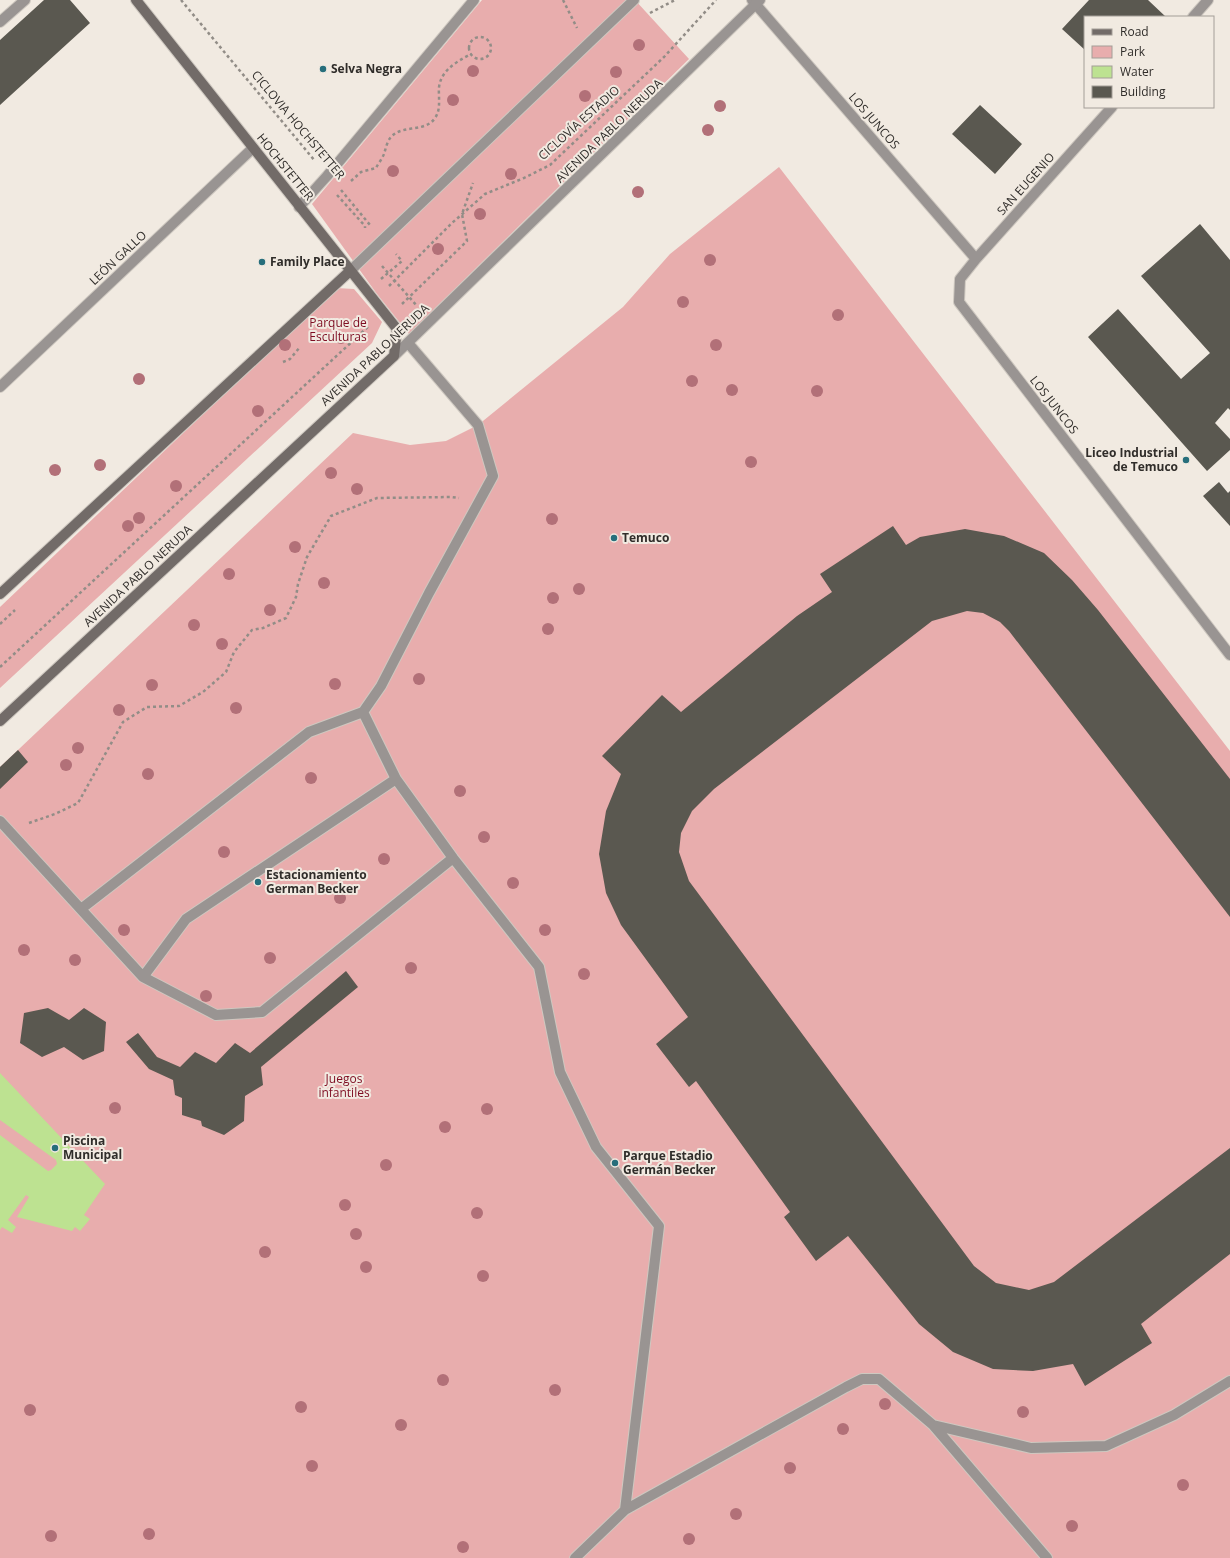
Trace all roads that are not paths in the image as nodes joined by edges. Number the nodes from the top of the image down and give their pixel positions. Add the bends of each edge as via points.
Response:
1 (25, 0) edge
2 (136, 0) edge
3 (474, 0) edge
4 (634, 0) edge
5 (1208, 0) edge
6 (756, 1) edge
7 (1194, 16) edge
8 (0, 22) edge
9 (1111, 108) edge
10 (253, 148) junction
11 (300, 206) junction
12 (976, 258) junction
13 (350, 271) junction
14 (960, 279) joint
15 (408, 343) junction
16 (394, 356) junction
17 (0, 387) edge
18 (0, 594) edge
19 (1230, 655) edge
20 (363, 712) junction
21 (0, 721) edge
22 (396, 778) junction
23 (0, 821) edge
24 (454, 858) junction
25 (81, 909) junction
26 (143, 977) junction
27 (1230, 1381) edge
28 (933, 1425) junction
29 (625, 1510) junction
30 (575, 1558) edge
31 (1047, 1558) edge

1 - 8 street
2 - 10 main road, HOCHSTETTER
3 - 11 street
4 - 13 street
5 - 7 street
6 - 12 street, LOS JUNCOS
6 - 15 street, AVENIDA PABLO NERUDA
9 - 12 street, SAN EUGENIO
10 - 11 main road, HOCHSTETTER
10 - 17 street, LEÓN GALLO
11 - 13 main road, HOCHSTETTER
12 - 14 street, SAN EUGENIO
13 - 16 main road, HOCHSTETTER via 397,329
13 - 18 main road
14 - 19 street, LOS JUNCOS via 959,302
15 - 16 street, AVENIDA PABLO NERUDA
15 - 20 street via 478,425 493,476 381,686
16 - 21 main road, AVENIDA PABLO NERUDA
20 - 22 street
20 - 25 street via 309,732
22 - 24 street
22 - 26 street via 186,919
23 - 25 street
24 - 26 street via 262,1012 216,1015
24 - 29 street via 539,967 560,1072 596,1147 659,1226
25 - 26 street
27 - 28 street via 1174,1415 1106,1446 1031,1448
28 - 29 street via 879,1379 862,1379
28 - 31 street
29 - 30 street

